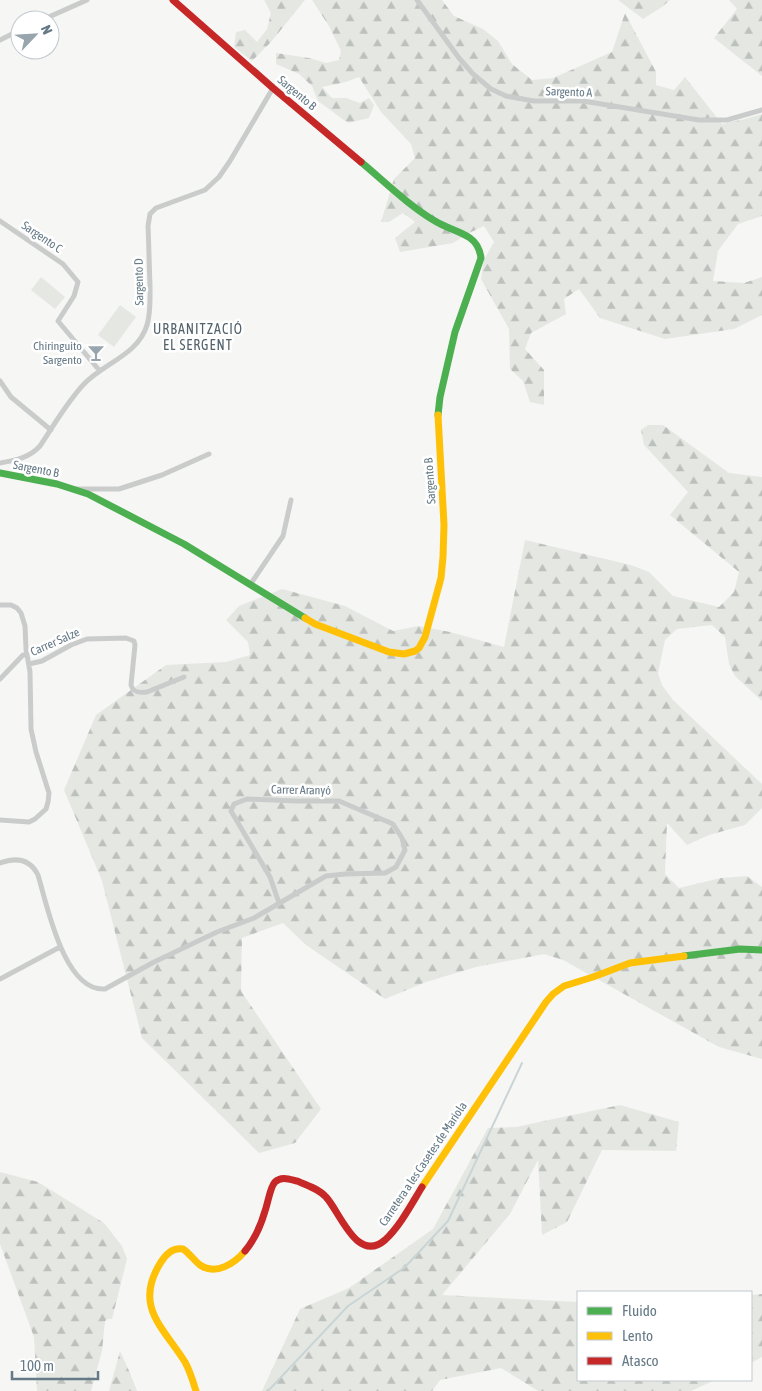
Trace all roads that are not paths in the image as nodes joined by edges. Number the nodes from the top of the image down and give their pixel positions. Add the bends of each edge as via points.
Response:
1 (87, 0) edge
2 (173, 0) edge
3 (417, 0) edge
4 (60, 12) edge
5 (273, 88) junction
6 (762, 110) edge
7 (0, 221) edge
8 (99, 370) junction
9 (0, 381) edge
10 (51, 430) junction
11 (210, 454) dead end
12 (0, 463) edge
13 (0, 473) edge
14 (73, 489) junction
15 (290, 500) dead end
16 (250, 585) junction
17 (0, 605) edge
18 (27, 652) junction
19 (28, 664) junction
20 (184, 677) dead end
21 (0, 678) edge
22 (0, 820) edge
23 (0, 863) edge
24 (279, 903) junction
25 (60, 947) junction
26 (762, 950) edge
27 (0, 979) edge
28 (196, 1391) edge

1 - 4 street
2 - 5 street, Sargento B
3 - 6 street, Sargento A via 473,74 506,96 534,101 610,104 698,120 727,120
5 - 8 street, Sargento D via 215,182 200,192 156,208 150,214 150,308 147,325 129,352
5 - 16 street, Sargento B via 420,210 474,241 481,258 455,332 440,397 443,557 441,578 419,648 404,654 379,649 308,621
7 - 8 street, Sargento C via 63,264 78,282 74,296 58,321
8 - 10 street, Sargento D via 75,393
9 - 10 street via 11,396
10 - 12 street, Sargento D via 29,456
11 - 14 street via 119,489
13 - 14 street, Sargento B
14 - 16 street, Sargento B via 184,544
15 - 16 street via 284,536
17 - 18 street via 11,605 21,613
18 - 19 street
18 - 21 street
19 - 20 street, Carrer Salze via 42,661 82,640 126,638 134,641 135,645 131,685 135,692 147,692
19 - 22 street via 31,729 48,785 48,802 42,814 29,822
23 - 25 street, Carrer Aranyó via 23,861 35,869
24 - 24 street, Carrer Aranyó via 270,877 231,812 234,804 246,799 339,801 394,824 405,850 396,867 385,873 326,876
24 - 25 street, Carrer Aranyó via 254,918 172,953 105,989 90,986 80,978
25 - 27 street
26 - 28 street, Carretera a les Casetes de Mariola via 740,949 630,963 558,989 546,1002 393,1231 375,1246 358,1242 322,1193 288,1178 280,1178 273,1185 253,1240 231,1264 212,1270 199,1265 183,1248 172,1250 154,1278 151,1307 157,1323 186,1364

